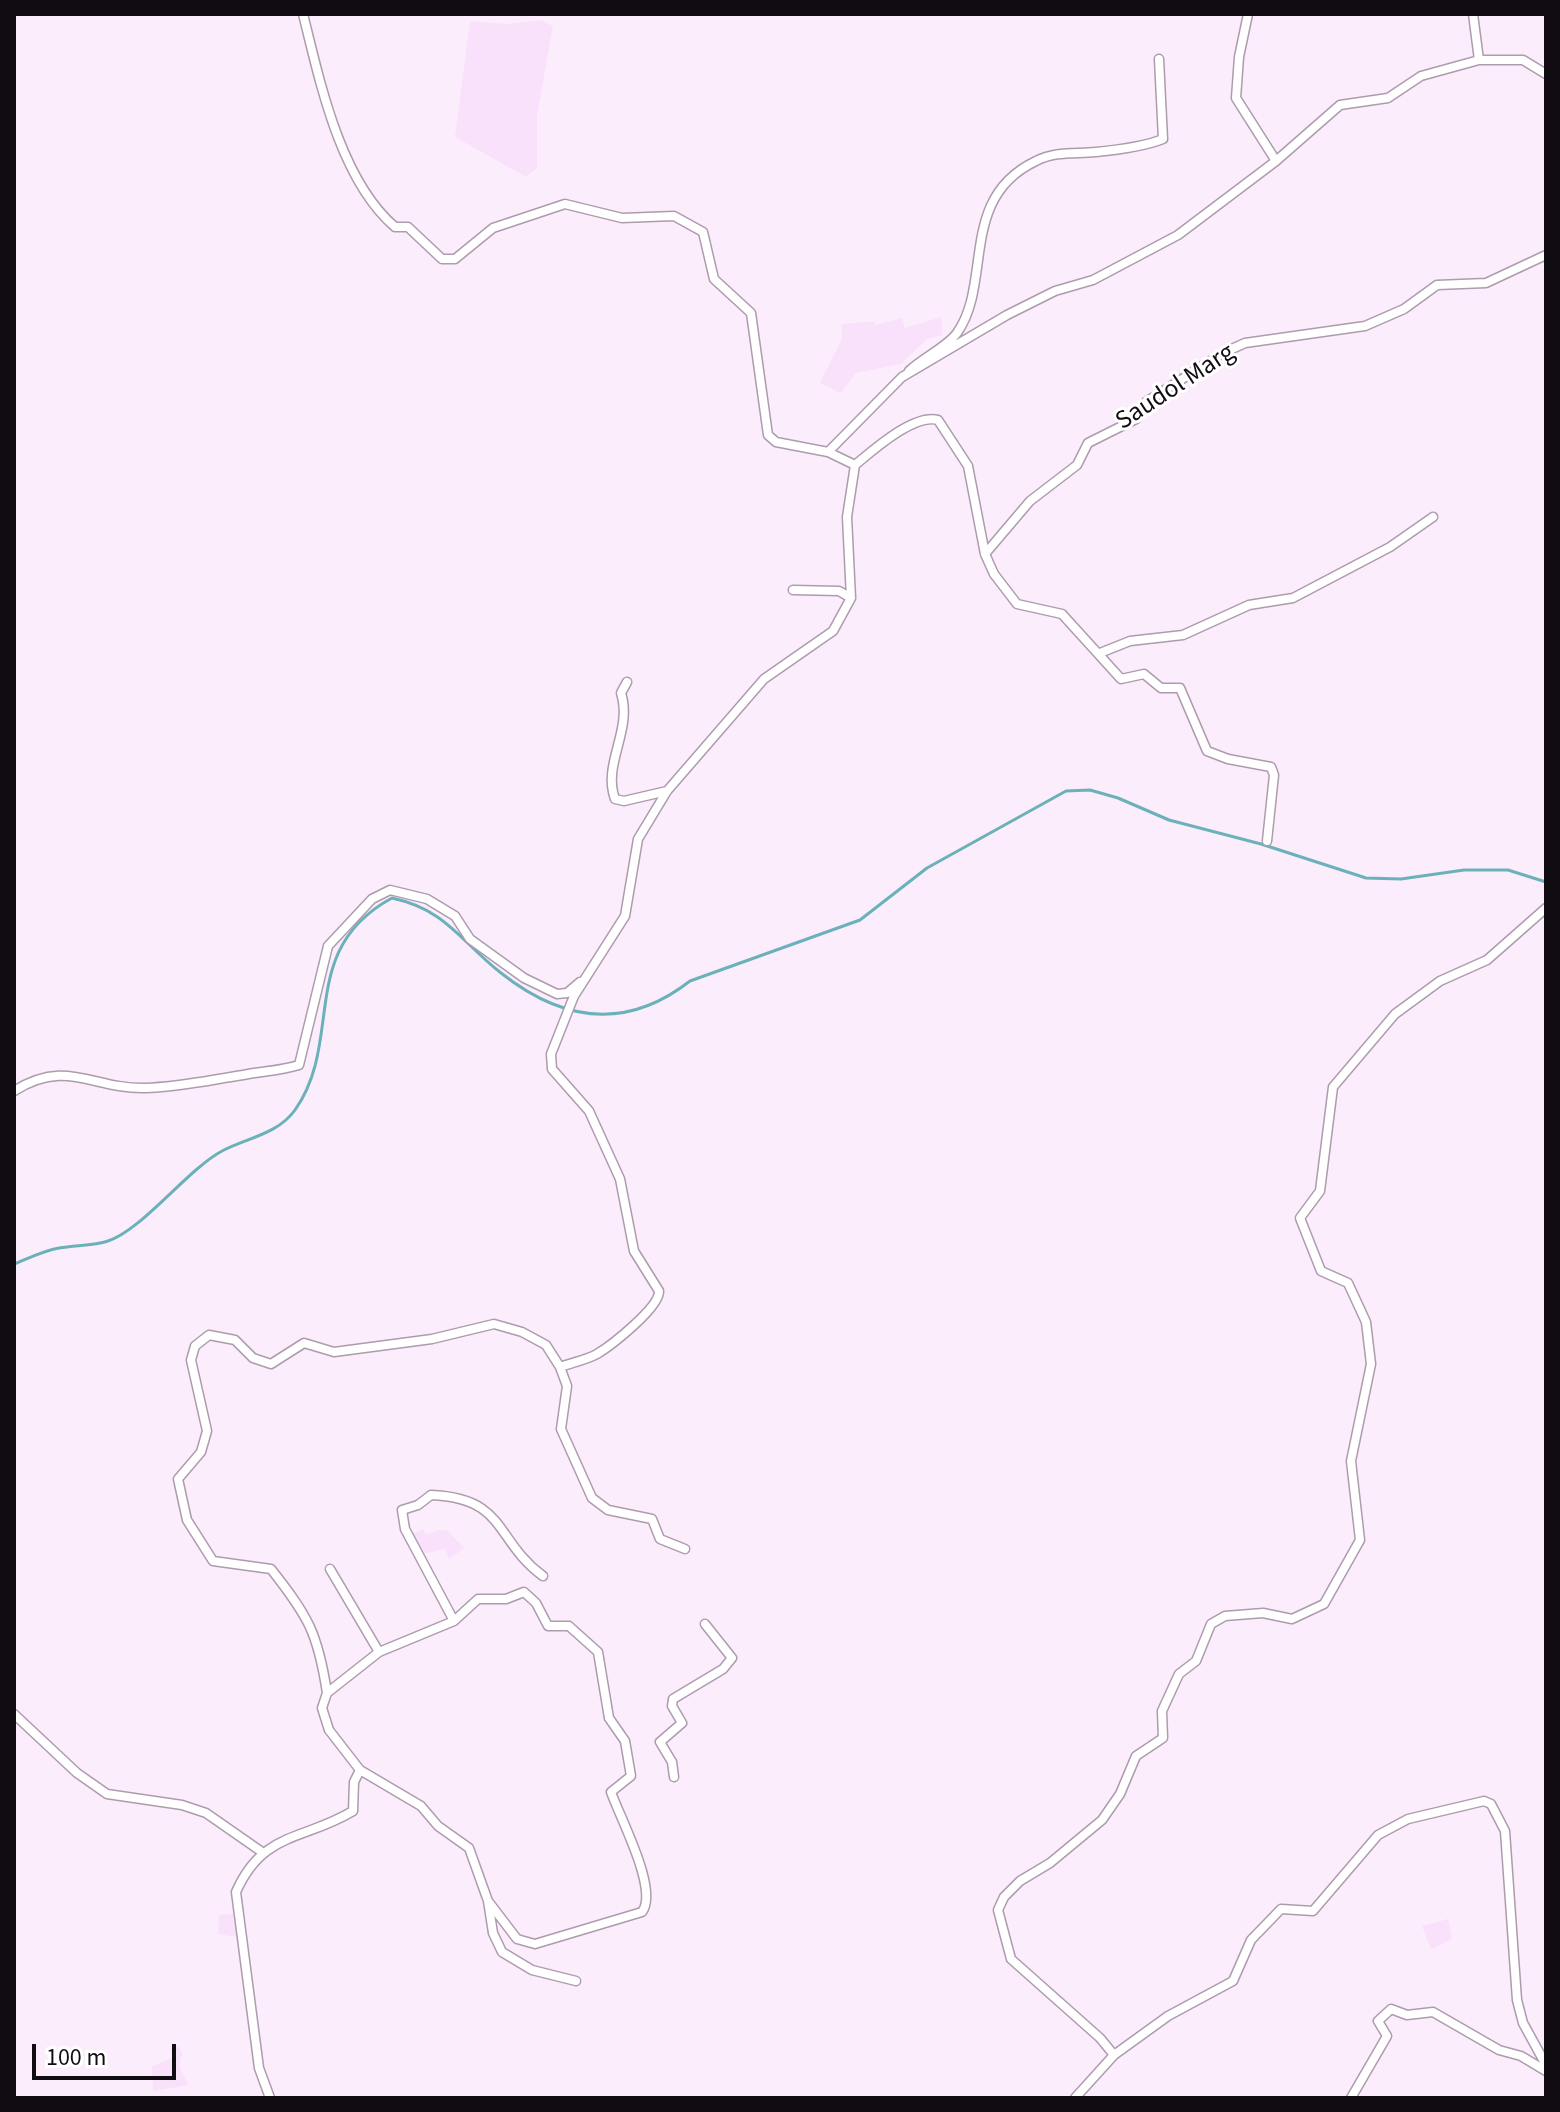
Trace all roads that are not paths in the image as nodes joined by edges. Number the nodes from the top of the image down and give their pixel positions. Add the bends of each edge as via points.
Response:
1 (303, 14) edge
2 (1248, 14) edge
3 (1473, 14) edge
4 (1159, 59) dead end
5 (1479, 60) junction
6 (1546, 74) edge
7 (1276, 161) junction
8 (1546, 255) edge
9 (902, 377) junction
10 (828, 452) junction
11 (855, 465) junction
12 (1433, 517) dead end
13 (985, 554) junction
14 (793, 590) dead end
15 (851, 598) junction
16 (1100, 653) junction
17 (627, 682) dead end
18 (667, 791) junction
19 (1267, 841) dead end
20 (1546, 908) edge
21 (584, 979) junction
22 (14, 1091) edge
23 (560, 1367) junction
24 (685, 1549) dead end
25 (330, 1569) dead end
26 (543, 1576) dead end
27 (454, 1621) junction
28 (705, 1624) dead end
29 (379, 1652) junction
30 (327, 1693) junction
31 (14, 1714) edge
32 (360, 1770) junction
33 (674, 1777) dead end
34 (262, 1852) junction
35 (488, 1901) junction
36 (576, 1981) dead end
37 (1114, 2055) junction
38 (1546, 2068) edge
39 (270, 2098) edge
40 (1075, 2098) edge
41 (1351, 2098) edge

1 - 10 street via 320,84 355,172 375,210 395,227 408,227 442,259 455,259 493,228 565,204 622,218 674,216 703,232 714,279 751,313 768,435 776,442
2 - 7 street via 1236,98
3 - 5 street
4 - 9 street via 1163,139 1098,152 1057,153 1012,174 979,238 969,305 956,334
5 - 6 street via 1523,60
5 - 7 street via 1421,76 1388,98 1340,105
7 - 9 street via 1178,235 1093,280 1055,291 1007,315
8 - 13 street, Saudol Marg via 1486,283 1437,285 1404,309 1365,326 1245,343 1223,353 1146,402 1136,419 1088,443 1077,465 1030,501
9 - 10 street
10 - 11 street
11 - 13 street via 888,438 927,419 938,420 968,466
11 - 15 street via 847,517
12 - 16 street via 1390,547 1293,598 1249,605 1183,635 1130,641
13 - 16 street via 1017,604 1062,614
14 - 15 street via 839,591
15 - 18 street via 833,631 764,679
16 - 19 street via 1121,679 1144,674 1157,687 1180,688 1207,751 1271,767
17 - 18 street via 621,693 625,727 611,787 615,799
18 - 21 street via 638,839 625,916
20 - 37 street via 1487,960 1440,981 1395,1014 1333,1087 1320,1191 1300,1218 1321,1271 1348,1283 1366,1322 1371,1364 1351,1461 1360,1540 1324,1604 1292,1619 1263,1613 1225,1616 1211,1624 1196,1661 1179,1674 1162,1711 1163,1738 1136,1756 1102,1820 1020,1881 998,1910 1011,1959
21 - 22 street via 557,994 524,978 470,939 455,916 427,899 390,890 372,899 328,946 299,1065 187,1086 147,1088 116,1088 81,1074 35,1078
21 - 23 street via 551,1054 552,1069 589,1111 620,1179 634,1251 660,1298 596,1355
23 - 24 street via 567,1386 561,1429 592,1498 608,1510 652,1519 660,1539
23 - 30 street via 546,1345 494,1324 432,1339 334,1352 304,1343 271,1364 253,1358 235,1340 209,1335 195,1346 191,1360 207,1431 201,1452 178,1479 187,1520 213,1561 271,1569 299,1604 319,1644
25 - 29 street
26 - 27 street via 518,1554 492,1515 471,1500 431,1495 402,1510 402,1517
27 - 29 street
27 - 35 street via 478,1599 506,1599 524,1592 548,1626 569,1626 598,1652 609,1718 625,1741 631,1776 611,1792 645,1878 642,1912 535,1944 517,1939
28 - 33 street via 732,1658 673,1699 682,1723 660,1742
29 - 30 street
30 - 32 street via 322,1708 329,1730
31 - 34 street via 107,1794 206,1813
32 - 34 street via 353,1811
32 - 35 street via 421,1806 469,1848
34 - 39 street via 246,1869 236,1892 259,2068
35 - 36 street via 502,1952 532,1970
37 - 38 street via 1168,2016 1233,1981 1251,1940 1281,1909 1313,1911 1378,1835 1408,1819 1484,1801 1491,1804 1505,1831 1517,2000
37 - 40 street
38 - 41 street via 1499,2050 1433,2012 1407,2015 1391,2009 1378,2021 1387,2036

